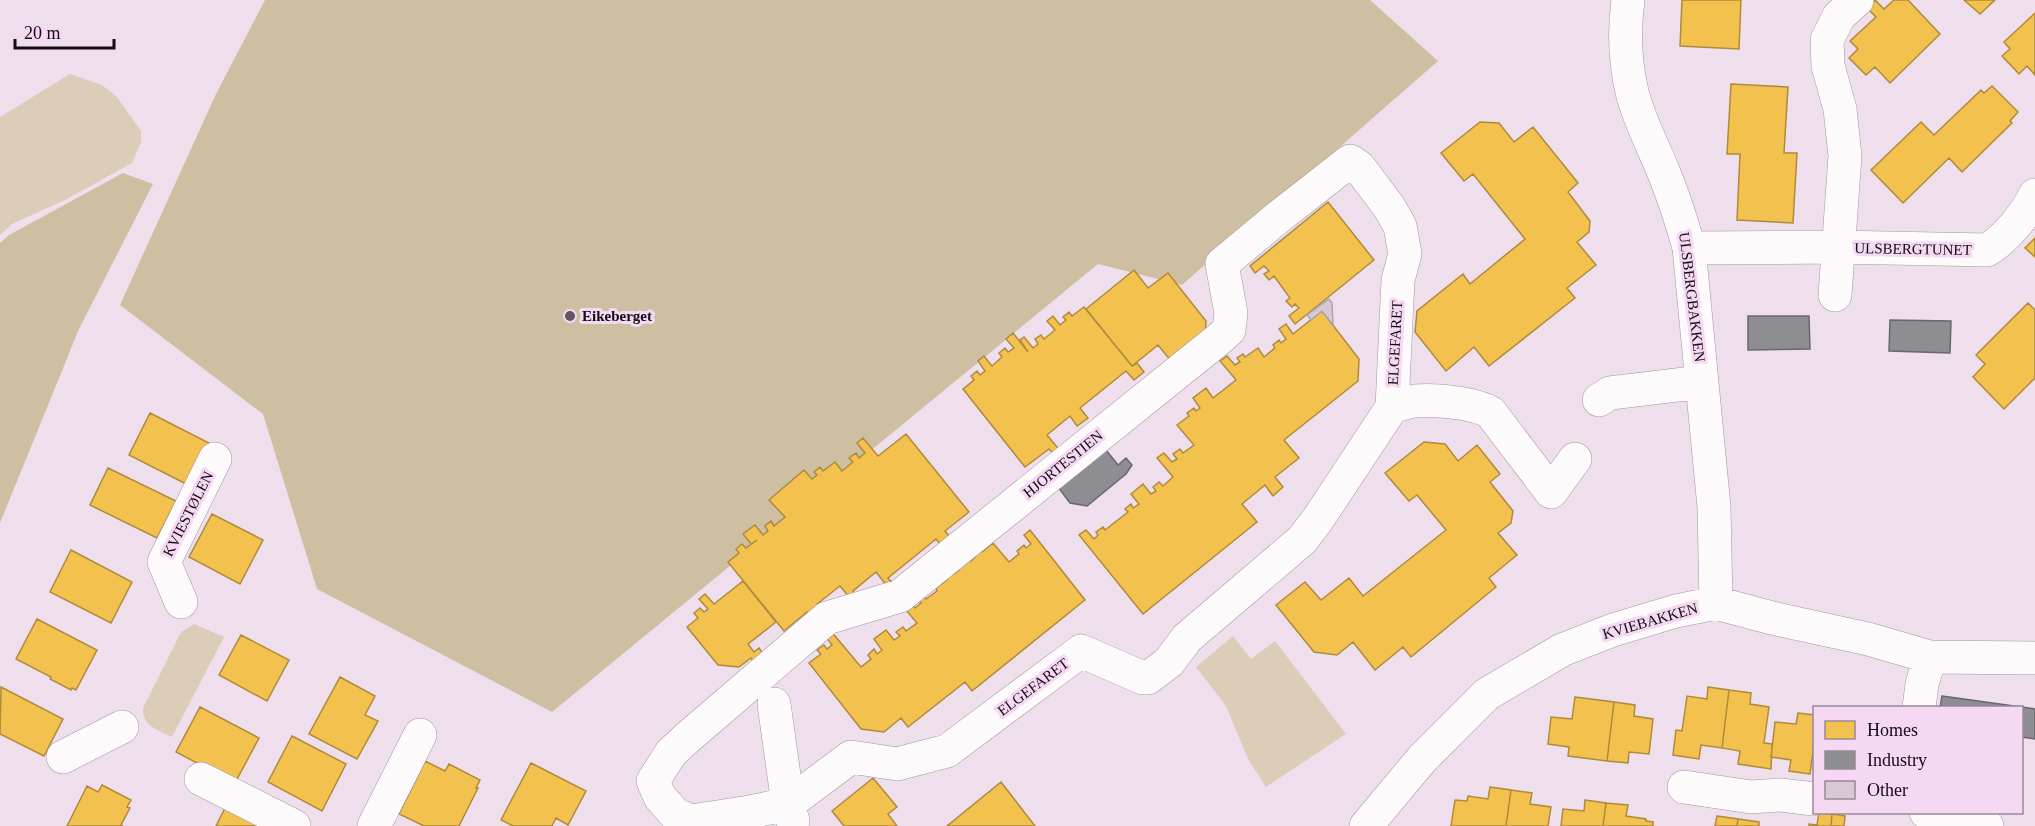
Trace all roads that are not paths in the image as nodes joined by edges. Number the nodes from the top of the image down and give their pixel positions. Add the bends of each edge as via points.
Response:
1 (1628, 0) edge
2 (1857, 0) edge
3 (2035, 195) edge
4 (1837, 247) junction
5 (1689, 248) junction
6 (1398, 280) joint
7 (1835, 295) dead end
8 (1702, 382) junction
9 (1599, 400) dead end
10 (1392, 407) junction
11 (215, 459) dead end
12 (1575, 459) dead end
13 (182, 602) dead end
14 (1716, 603) junction
15 (1930, 657) junction
16 (2035, 658) edge
17 (774, 704) dead end
18 (1918, 706) edge
19 (122, 728) dead end
20 (420, 735) dead end
21 (63, 757) dead end
22 (201, 779) dead end
23 (1684, 787) dead end
24 (1813, 799) edge
25 (1933, 814) edge
26 (791, 815) edge
27 (691, 821) joint
28 (294, 826) edge
29 (374, 826) edge
30 (1366, 826) edge
31 (1987, 826) edge

1 - 5 street, ULSBERGBAKKEN via 1625,37 1632,91
2 - 4 street, ULSBERGTUNET via 1839,16 1827,40 1845,156
3 - 4 street, ULSBERGTUNET via 2007,234 1987,250
4 - 5 street, ULSBERGTUNET
4 - 7 street
5 - 8 street, ULSBERGBAKKEN
6 - 10 street, ELGEFARET
6 - 27 street, HJORTESTIEN via 1405,254 1400,226 1359,167 1347,162 1222,264 1231,313 1229,330 1219,339 900,596 827,618 671,753 653,781 660,797 675,814
8 - 9 street via 1610,393
8 - 14 street, ULSBERGBAKKEN via 1714,507
10 - 12 street, ELGEFARET via 1415,401 1486,409 1551,492
10 - 26 street, ELGEFARET via 1302,540 1187,638 1169,662 1148,678 1081,651 947,751 897,764 851,757
11 - 13 street, KVIESTØLEN via 164,562
14 - 15 street, KVIEBAKKEN
14 - 30 street, KVIEBAKKEN via 1613,630 1562,650 1487,694 1422,759
15 - 16 street, KVIEBAKKEN
15 - 18 street
17 - 26 street
19 - 21 street
20 - 29 street
22 - 28 street
23 - 24 street via 1751,797
25 - 31 street via 1982,821
26 - 27 street, ELGEFARET via 750,812

